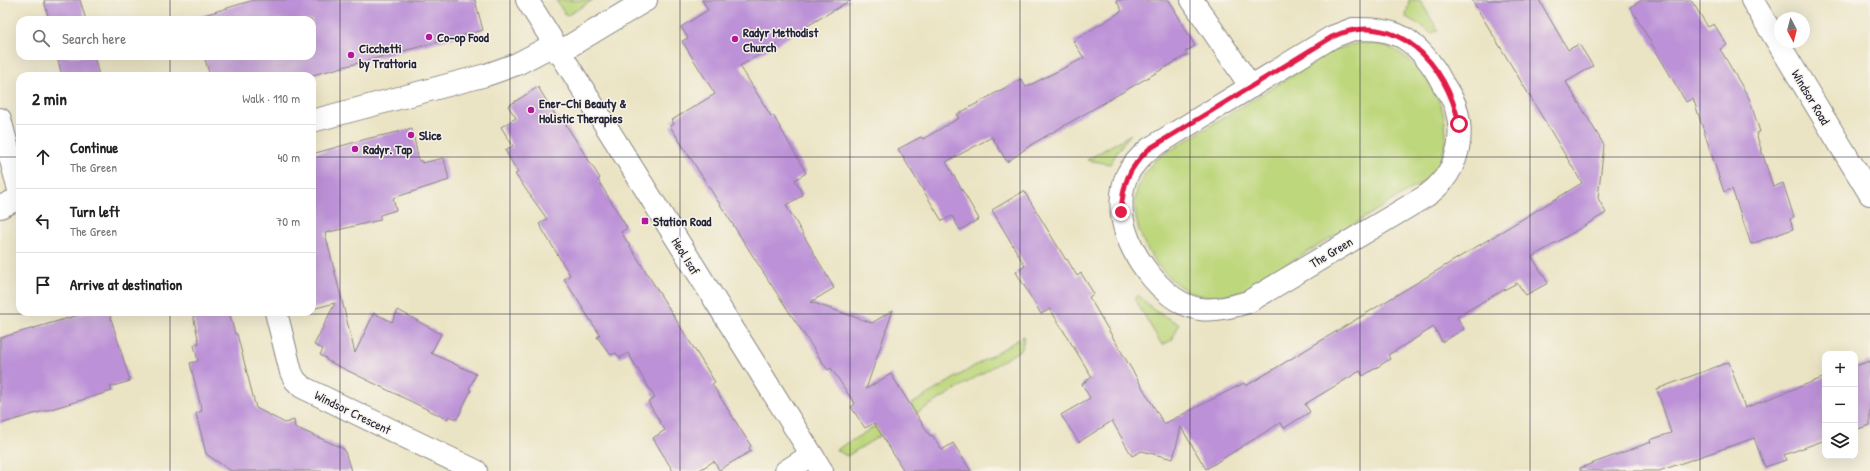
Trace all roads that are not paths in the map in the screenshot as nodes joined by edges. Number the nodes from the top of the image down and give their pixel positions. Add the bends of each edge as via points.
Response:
1 (527, 0) edge
2 (646, 0) edge
3 (1192, 0) edge
4 (1752, 0) edge
5 (556, 49) junction
6 (1251, 87) junction
7 (0, 119) edge
8 (316, 120) edge
9 (16, 179) edge
10 (1870, 194) edge
11 (16, 200) edge
12 (0, 207) edge
13 (277, 316) edge
14 (816, 463) edge
15 (476, 471) edge
16 (786, 471) edge

1 - 5 street, Heol Isaf
2 - 5 street
3 - 6 street
4 - 10 street, Windsor Road
5 - 8 street via 486,75
5 - 14 street, Heol Isaf
6 - 6 street, The Green via 1332,37 1353,29 1388,32 1403,38 1418,49 1436,71 1456,106 1459,132 1456,161 1436,189 1426,196 1248,302 1231,307 1199,308 1184,304 1169,294 1152,277 1141,263 1124,230 1121,212 1127,176 1149,149
7 - 9 street
11 - 12 street
13 - 15 street, Windsor Crescent via 291,372 302,387
14 - 16 street

